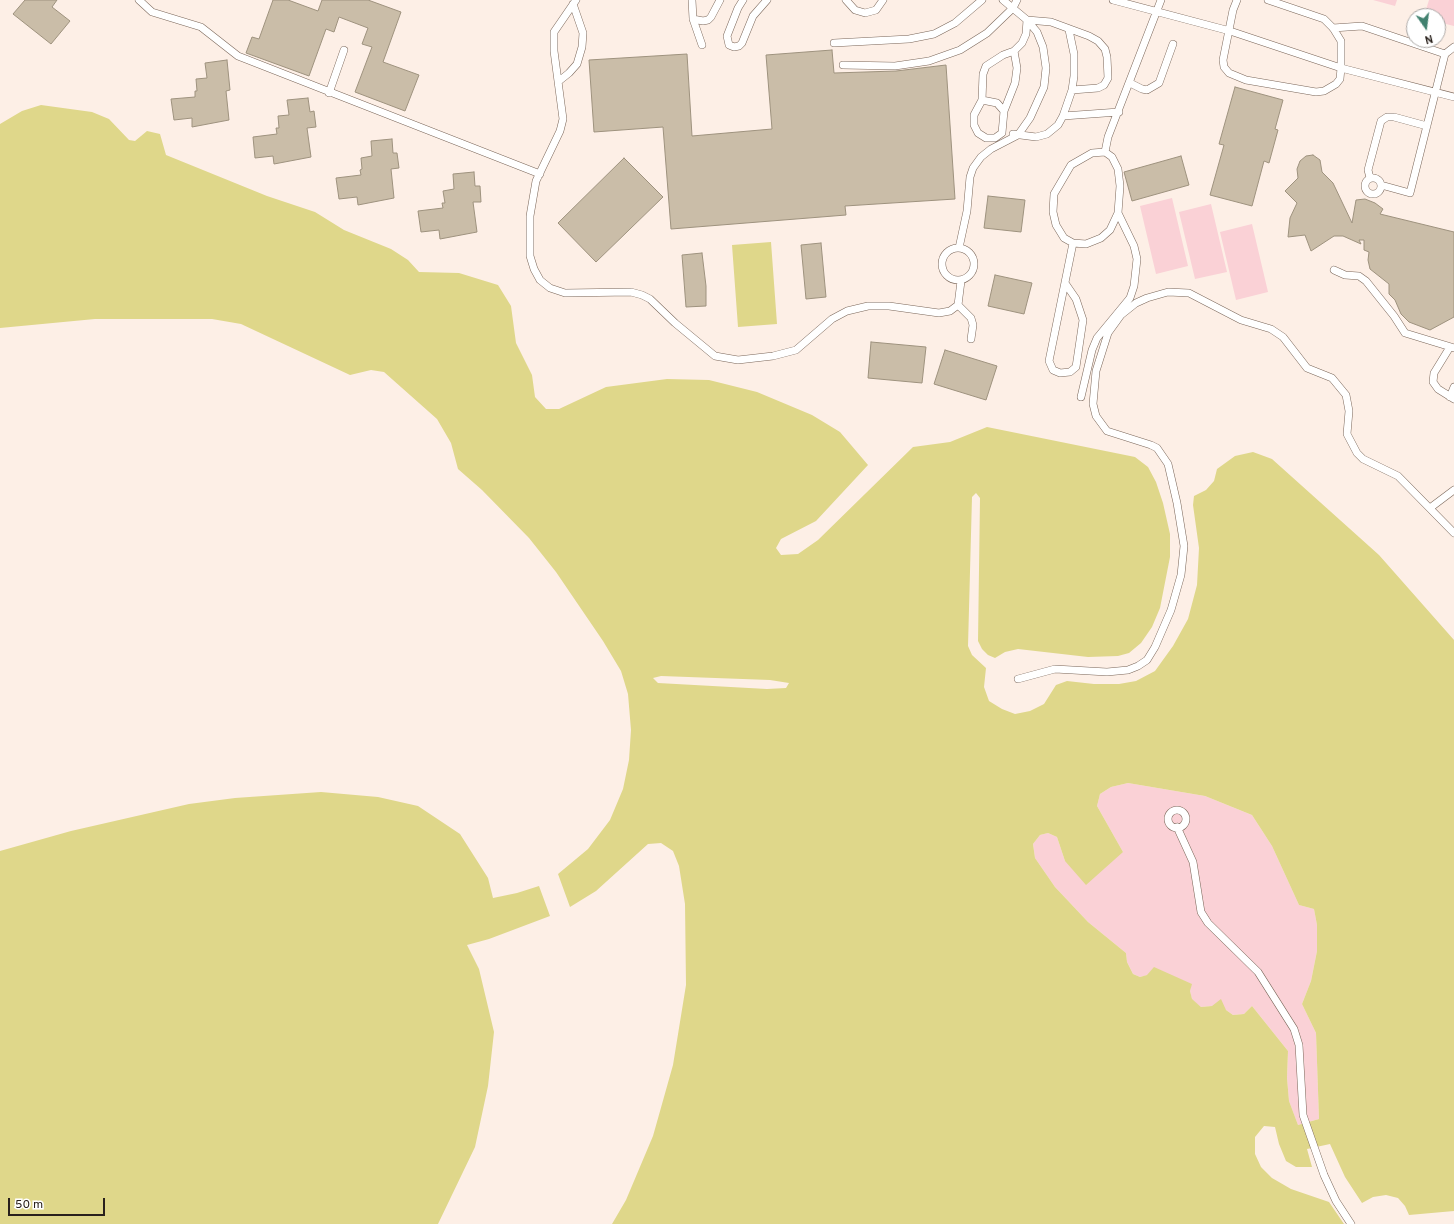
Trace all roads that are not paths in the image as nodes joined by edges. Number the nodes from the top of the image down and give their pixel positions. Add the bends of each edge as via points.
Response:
1 (139, 0) edge
2 (692, 0) edge
3 (720, 0) edge
4 (744, 0) edge
5 (767, 0) edge
6 (846, 0) edge
7 (883, 0) edge
8 (982, 0) edge
9 (1003, 0) edge
10 (1018, 0) edge
11 (1112, 0) edge
12 (1161, 0) edge
13 (1237, 0) edge
14 (1268, 0) edge
15 (575, 2) edge
16 (1013, 8) junction
17 (1157, 13) junction
18 (693, 19) junction
19 (1027, 20) junction
20 (1333, 28) junction
21 (1069, 30) junction
22 (1230, 31) junction
23 (834, 43) dead end
24 (1173, 44) dead end
25 (702, 45) dead end
26 (1454, 47) edge
27 (344, 50) dead end
28 (1014, 51) junction
29 (1445, 54) junction
30 (842, 65) dead end
31 (1341, 68) junction
32 (559, 81) junction
33 (1130, 83) junction
34 (1072, 90) junction
35 (1435, 92) junction
36 (329, 93) junction
37 (1454, 97) edge
38 (982, 100) junction
39 (1004, 110) junction
40 (1119, 112) junction
41 (1063, 116) junction
42 (1427, 126) junction
43 (1002, 133) junction
44 (1018, 134) junction
45 (1104, 152) junction
46 (540, 174) junction
47 (1370, 178) junction
48 (1381, 185) junction
49 (1118, 213) junction
50 (1073, 242) junction
51 (960, 248) junction
52 (1334, 270) dead end
53 (961, 281) junction
54 (1065, 283) junction
55 (1133, 300) junction
56 (958, 305) junction
57 (971, 339) dead end
58 (1452, 348) edge
59 (1085, 380) junction
60 (1094, 381) junction
61 (1454, 387) edge
62 (1081, 397) dead end
63 (1452, 398) edge
64 (1454, 490) edge
65 (1430, 508) junction
66 (1454, 533) edge
67 (1018, 679) dead end
68 (1177, 827) dead end
69 (1351, 1224) edge

1 - 36 lane via 152,12 201,27 238,56
2 - 18 lane
3 - 18 lane via 708,20
4 - 5 lane via 738,8 727,36 729,45 734,47 742,43 753,16
6 - 7 lane via 855,10 866,13 876,10
8 - 23 lane via 955,23 934,34 909,39
9 - 16 lane
10 - 16 lane
11 - 17 lane
12 - 17 lane
13 - 22 lane
14 - 20 lane via 1324,19
15 - 32 lane via 554,32
15 - 32 lane via 583,33 582,48 577,64
16 - 19 lane
16 - 30 lane via 987,33 960,50 929,61 895,66
17 - 22 lane
17 - 33 lane
18 - 25 lane
19 - 21 lane via 1051,22
19 - 28 lane via 1026,34
19 - 44 lane via 1037,32 1043,47 1046,68 1044,87 1030,118
20 - 29 lane via 1362,26
20 - 31 lane via 1341,41
21 - 34 lane via 1074,54
21 - 34 lane via 1098,41 1105,49 1107,57 1108,78 1104,85 1089,90
22 - 31 lane
22 - 31 lane via 1223,60 1224,67 1233,76 1316,92 1324,91 1336,84 1340,79
24 - 33 lane via 1159,83 1147,90
26 - 29 lane
27 - 36 lane
28 - 38 lane via 986,66 983,74
28 - 39 lane via 1017,68 1015,83
29 - 35 lane
31 - 35 lane
32 - 46 lane via 563,119
33 - 40 lane
34 - 41 lane
35 - 37 lane
35 - 42 lane
36 - 46 lane
38 - 39 lane via 997,103
38 - 43 lane via 974,115 974,125 978,133 986,138 995,138
39 - 43 lane
40 - 41 lane
40 - 45 lane
41 - 44 lane via 1058,125 1047,134 1036,137
42 - 47 lane via 1394,117 1387,117 1381,121 1368,170
42 - 48 lane via 1410,194
43 - 44 lane
44 - 51 lane via 991,149 973,168
45 - 49 lane via 1112,157 1118,169
45 - 50 lane via 1092,153 1072,165 1054,194 1056,225 1064,238
46 - 56 lane via 536,181 530,216 530,256 540,280 550,288 565,293 631,292 642,295 650,299 715,356 738,360 785,354 796,350 832,319 847,311 868,306 889,306 939,313 950,311
47 - 48 lane via 1377,179
47 - 48 lane via 1364,187 1368,193 1375,194
49 - 50 lane via 1110,230 1101,238 1086,244
49 - 55 lane via 1134,246 1137,259
50 - 54 lane
51 - 53 lane via 968,251 974,259 975,269 970,277
51 - 53 lane via 952,249 945,254 942,269 946,276
52 - 58 lane via 1345,275 1360,276 1366,281 1405,333
53 - 56 lane
54 - 54 lane via 1049,361 1053,370 1060,373 1070,372 1076,367 1083,320 1076,300
55 - 59 lane via 1097,338
55 - 60 lane via 1108,333
55 - 65 lane via 1168,292 1188,293 1241,320 1278,333 1288,342 1306,368 1332,378 1342,388 1349,404 1347,434 1357,453 1363,459 1398,476
56 - 57 lane via 971,318 974,325
58 - 63 lane via 1433,377 1434,385
59 - 60 lane
59 - 62 lane
60 - 67 lane via 1093,404 1101,426 1107,431 1157,448 1168,464 1184,546 1178,591 1155,647 1138,666 1128,670 1107,672 1054,669
61 - 63 lane
64 - 65 lane
65 - 66 lane
68 - 69 lane via 1193,862 1202,912 1208,923 1258,972 1294,1029 1299,1045 1303,1115 1336,1201

